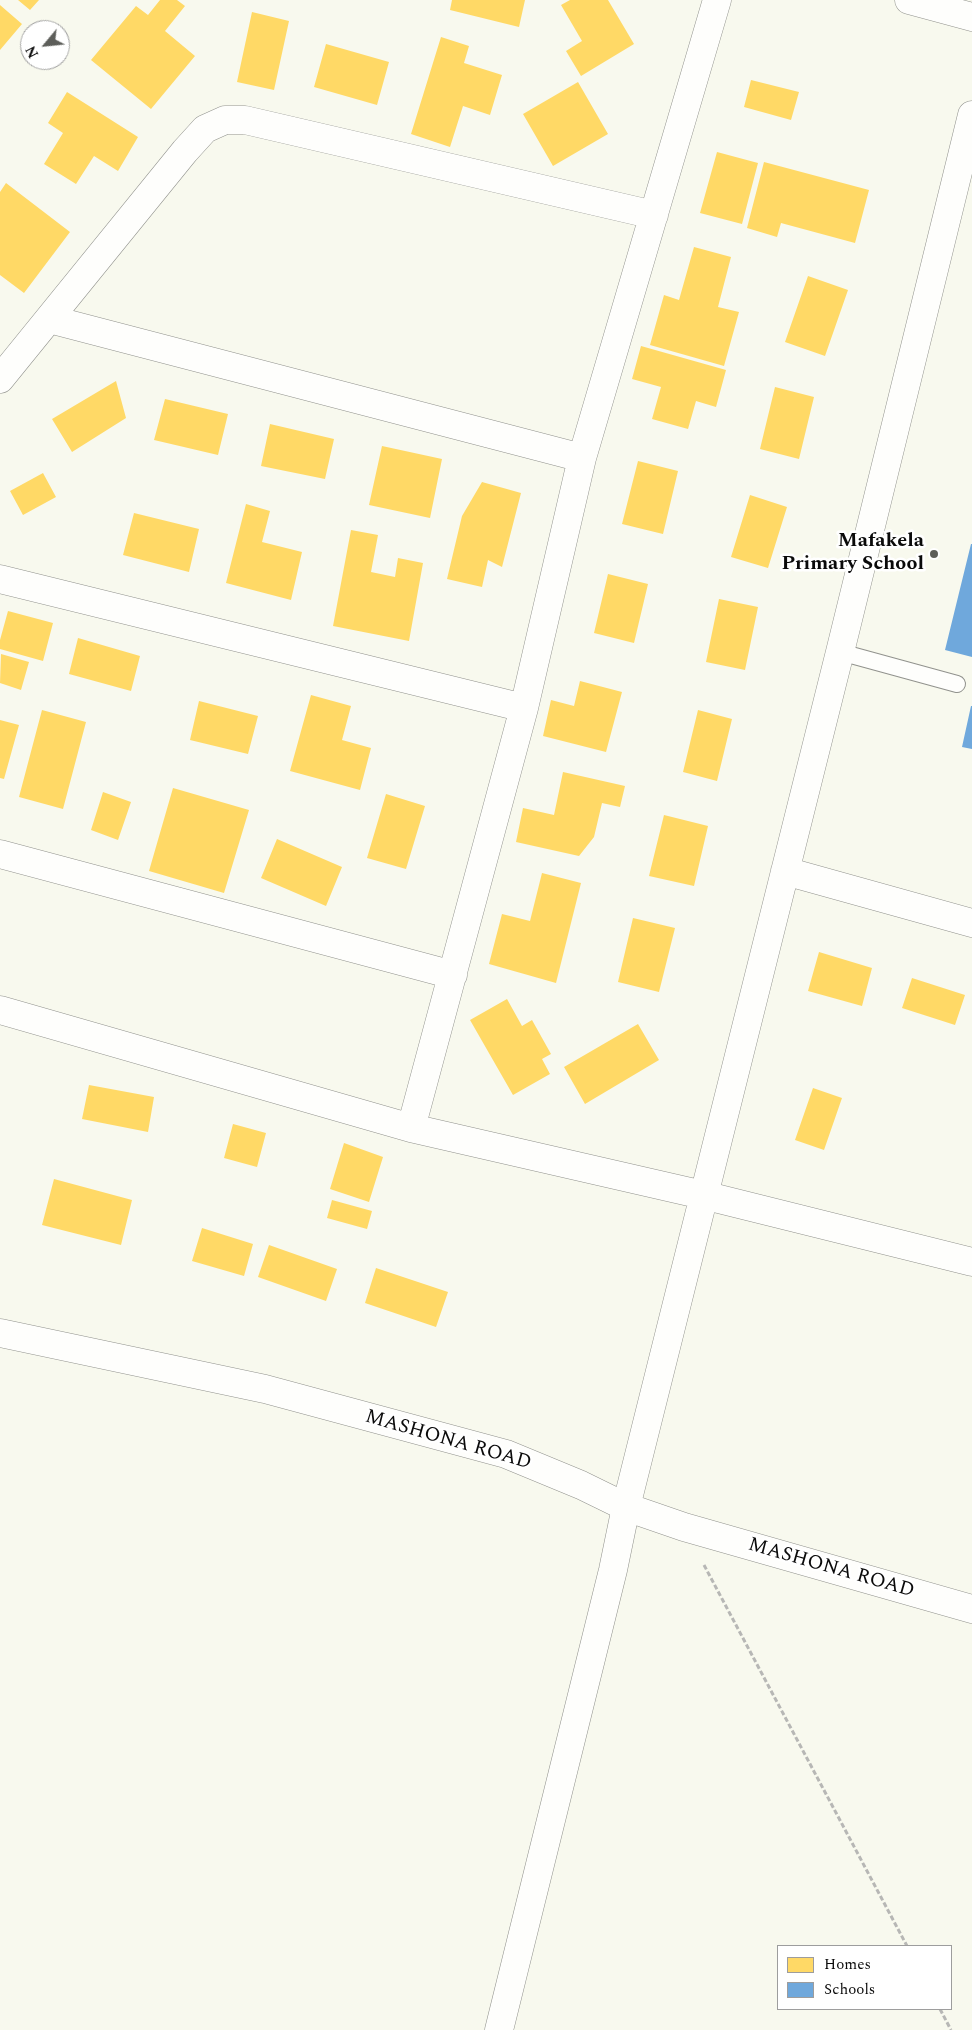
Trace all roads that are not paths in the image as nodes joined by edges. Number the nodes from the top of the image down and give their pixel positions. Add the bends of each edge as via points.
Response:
1 (717, 0) edge
2 (909, 0) edge
3 (972, 17) edge
4 (972, 115) edge
5 (654, 215) junction
6 (49, 318) junction
7 (0, 380) edge
8 (582, 458) junction
9 (0, 579) edge
10 (840, 652) junction
11 (957, 684) dead end
12 (524, 708) junction
13 (0, 854) edge
14 (785, 871) junction
15 (972, 923) edge
16 (453, 975) junction
17 (0, 1010) edge
18 (411, 1128) junction
19 (704, 1196) junction
20 (972, 1262) edge
21 (0, 1333) edge
22 (626, 1507) junction
23 (972, 1609) edge
24 (499, 2030) edge

1 - 5 street
2 - 3 street
4 - 10 street
5 - 6 street via 245,120 224,120 205,129 185,151
5 - 8 street
6 - 7 street
6 - 8 street
8 - 12 street
9 - 12 street
10 - 11 lane
10 - 14 street
12 - 16 street
13 - 16 street
14 - 15 street
14 - 19 street
16 - 18 street
17 - 18 street
18 - 19 street
19 - 20 street
19 - 22 street
21 - 22 street, MASHONA ROAD via 265,1389 506,1454 581,1484
22 - 23 street, MASHONA ROAD via 684,1527
22 - 24 street

